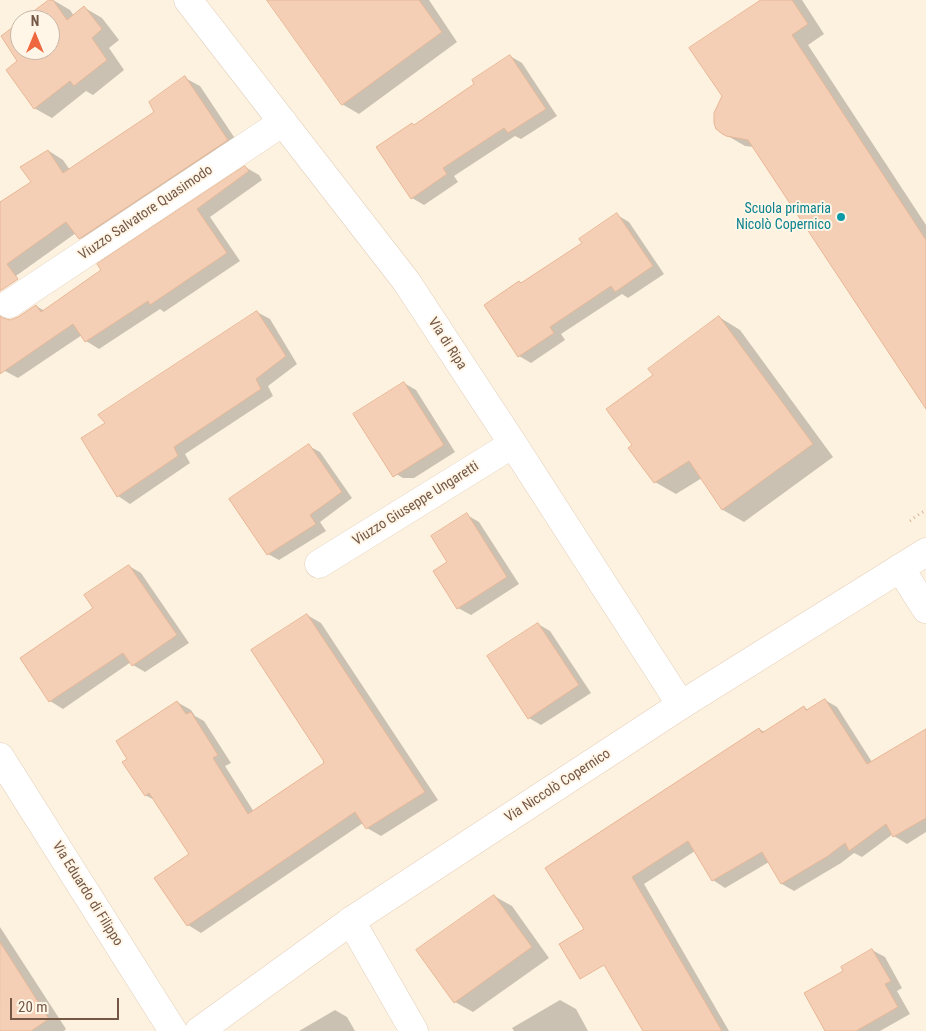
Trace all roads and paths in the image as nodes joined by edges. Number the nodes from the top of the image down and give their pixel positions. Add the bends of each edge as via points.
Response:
1 (188, 0) edge
2 (283, 122) junction
3 (9, 304) dead end
4 (513, 444) junction
5 (926, 552) edge
6 (319, 564) dead end
7 (900, 568) junction
8 (926, 609) edge
9 (681, 705) junction
10 (0, 757) edge
11 (351, 921) junction
12 (173, 1031) edge
13 (199, 1031) edge
14 (414, 1031) edge

1 - 2 street, Via di Ripa
2 - 3 street, Viuzzo Salvatore Quasimodo
2 - 4 street, Via di Ripa via 406,282
4 - 6 street, Viuzzo Giuseppe Ungaretti
4 - 9 street, Via di Ripa
5 - 7 street, Via Niccolò Copernico
7 - 8 street
7 - 9 street, Via Niccolò Copernico
9 - 11 street, Via Niccolò Copernico
10 - 12 street, Via Eduardo di Filippo
11 - 13 street, Via Niccolò Copernico
11 - 14 street

